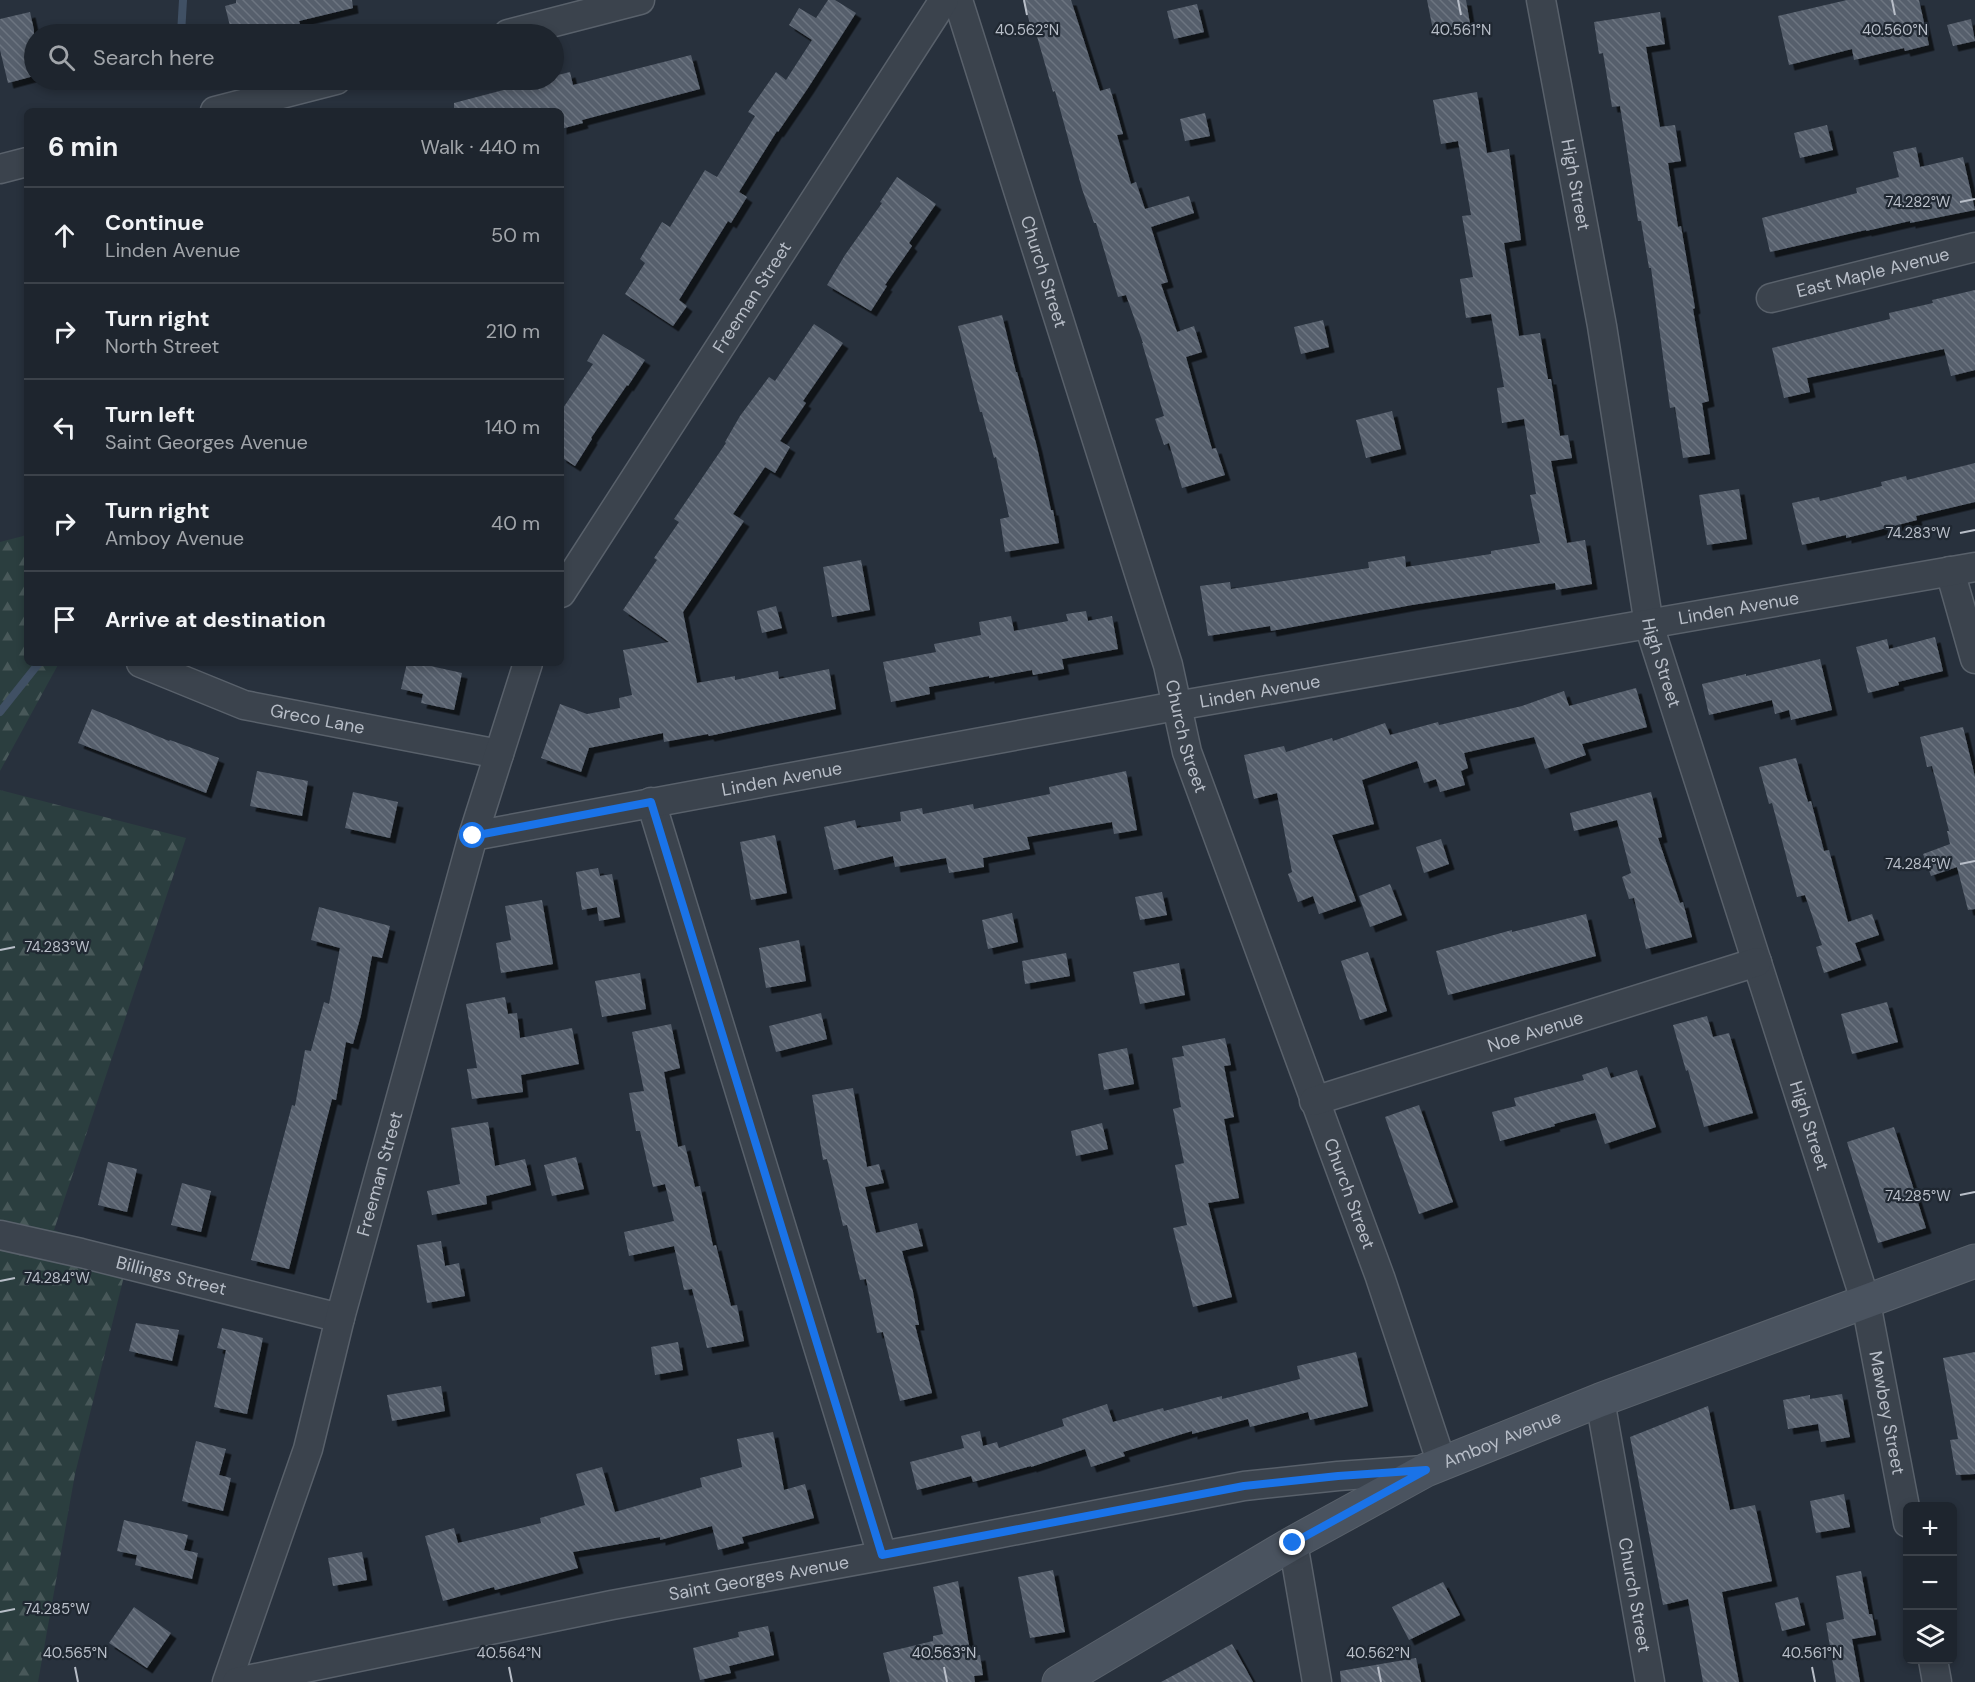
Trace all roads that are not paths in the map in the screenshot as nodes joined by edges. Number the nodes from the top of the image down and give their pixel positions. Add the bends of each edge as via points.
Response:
1 (640, 0) edge
2 (944, 0) edge
3 (958, 0) edge
4 (1540, 0) edge
5 (547, 24) edge
6 (297, 90) edge
7 (227, 108) edge
8 (24, 163) edge
9 (0, 169) edge
10 (1975, 247) edge
11 (1771, 298) dead end
12 (1963, 569) edge
13 (564, 588) edge
14 (1649, 625) junction
15 (1975, 659) edge
16 (148, 666) edge
17 (527, 666) edge
18 (1176, 706) junction
19 (499, 754) junction
20 (651, 802) junction
21 (473, 836) junction
22 (1757, 962) junction
23 (1314, 1101) junction
24 (0, 1235) edge
25 (1975, 1261) edge
26 (1866, 1303) junction
27 (340, 1318) junction
28 (1600, 1400) junction
29 (1434, 1467) junction
30 (1904, 1502) edge
31 (1293, 1543) junction
32 (882, 1555) junction
33 (1934, 1664) edge
34 (227, 1682) edge
35 (237, 1682) edge
36 (1059, 1682) edge
37 (1317, 1682) edge
38 (1650, 1682) edge
39 (1937, 1682) edge

1 - 5 street
2 - 13 street, Freeman Street
3 - 18 street, Church Street via 1168,665
4 - 14 street, High Street via 1602,326
6 - 7 street
8 - 9 street
10 - 11 street, East Maple Avenue
12 - 14 street, Linden Avenue
12 - 15 street
14 - 18 street, Linden Avenue
14 - 22 street, High Street
16 - 19 street, Greco Lane via 244,705
17 - 19 street, Freeman Street
18 - 20 street, Linden Avenue
18 - 23 street, Church Street via 1187,752
19 - 21 street, Freeman Street
20 - 21 street, Linden Avenue
20 - 32 street
21 - 27 street, Freeman Street
22 - 23 street, Noe Avenue
22 - 26 street, High Street
23 - 29 street, Church Street via 1380,1277
24 - 27 street, Billings Street
25 - 26 main road, Amboy Avenue
26 - 28 main road, Amboy Avenue
26 - 30 street, Mawbey Street
27 - 34 street, Freeman Street via 308,1449
28 - 29 main road, Amboy Avenue
28 - 38 street, Church Street
29 - 31 main road, Amboy Avenue
29 - 32 street, Saint Georges Avenue via 1244,1486
31 - 36 main road, Amboy Avenue
31 - 37 street
32 - 35 street, Saint Georges Avenue via 612,1605
33 - 39 street

